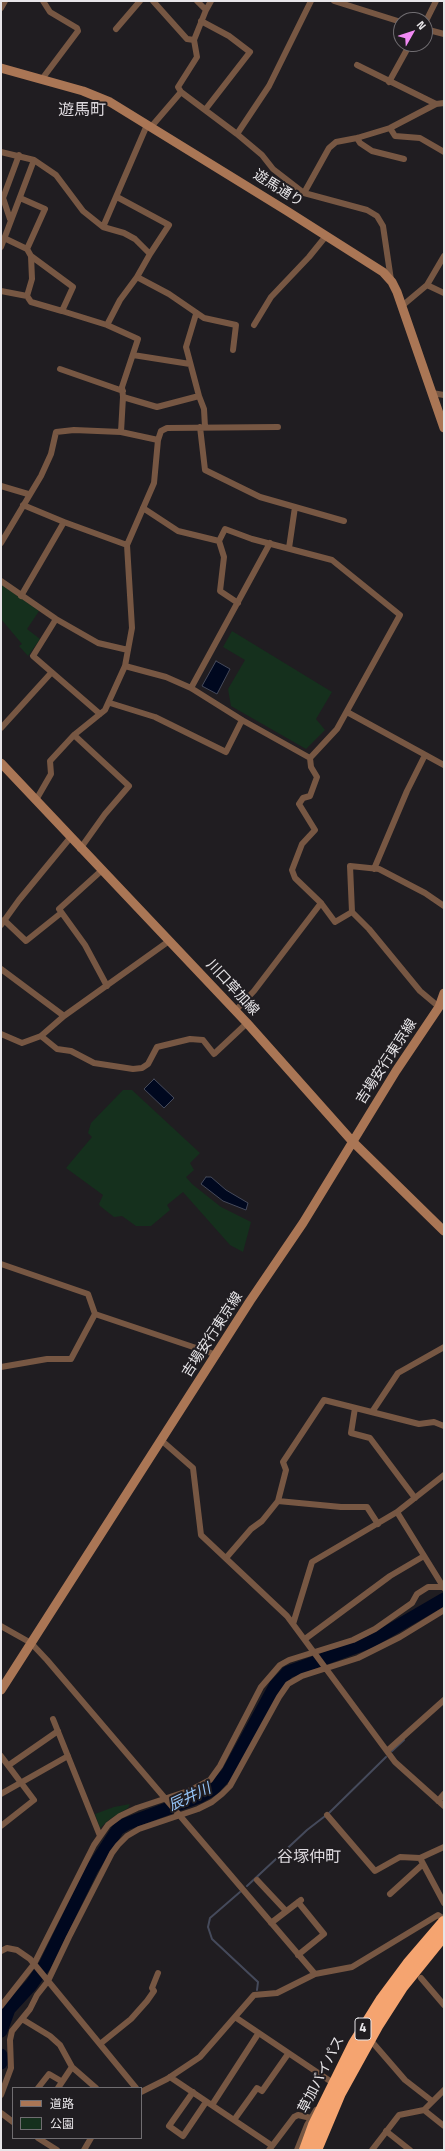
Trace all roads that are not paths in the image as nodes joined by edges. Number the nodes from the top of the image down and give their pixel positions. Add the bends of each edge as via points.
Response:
1 (5, 1) edge
2 (43, 1) edge
3 (140, 1) edge
4 (153, 1) edge
5 (198, 1) edge
6 (212, 1) edge
7 (311, 1) edge
8 (334, 1) edge
9 (436, 1) edge
10 (1, 8) edge
11 (206, 10) junction
12 (430, 12) edge
13 (393, 19) edge
14 (201, 21) junction
15 (116, 29) dead end
16 (433, 31) edge
17 (444, 34) edge
18 (194, 40) junction
19 (406, 52) edge
20 (357, 65) dead end
21 (1, 68) edge
22 (42, 79) junction
23 (389, 82) junction
24 (181, 92) junction
25 (444, 103) edge
26 (436, 104) junction
27 (205, 110) junction
28 (149, 126) junction
29 (390, 128) junction
30 (237, 134) junction
31 (357, 138) junction
32 (1, 152) edge
33 (444, 152) edge
34 (19, 155) junction
35 (404, 159) dead end
36 (34, 160) junction
37 (304, 193) junction
38 (117, 197) junction
39 (20, 198) junction
40 (10, 219) junction
41 (103, 227) junction
42 (326, 236) junction
43 (4, 238) junction
44 (1, 247) edge
45 (27, 250) junction
46 (150, 254) junction
47 (31, 256) junction
48 (444, 256) edge
49 (137, 277) junction
50 (392, 282) junction
51 (427, 285) junction
52 (1, 291) edge
53 (444, 293) edge
54 (28, 296) junction
55 (402, 306) junction
56 (62, 311) junction
57 (196, 314) junction
58 (106, 325) junction
59 (254, 325) dead end
60 (233, 350) dead end
61 (133, 355) junction
62 (190, 364) junction
63 (60, 370) dead end
64 (432, 393) junction
65 (123, 394) junction
66 (444, 395) edge
67 (199, 396) junction
68 (203, 427) junction
69 (278, 427) dead end
70 (444, 428) edge
71 (121, 432) junction
72 (158, 440) junction
73 (1, 486) edge
74 (28, 494) junction
75 (22, 505) junction
76 (295, 507) junction
77 (143, 508) junction
78 (344, 521) dead end
79 (64, 522) junction
80 (220, 541) junction
81 (1, 543) edge
82 (270, 543) junction
83 (127, 546) junction
84 (289, 548) junction
85 (1, 581) edge
86 (21, 596) junction
87 (238, 603) junction
88 (56, 619) junction
89 (128, 650) junction
90 (125, 666) junction
91 (51, 673) junction
92 (191, 688) junction
93 (110, 703) junction
94 (347, 712) junction
95 (100, 714) junction
96 (242, 720) junction
97 (1, 728) edge
98 (74, 735) junction
99 (425, 755) junction
100 (310, 758) junction
101 (1, 764) edge
102 (444, 765) edge
103 (36, 800) junction
104 (70, 838) junction
105 (80, 849) junction
106 (374, 869) junction
107 (101, 871) junction
108 (321, 904) junction
109 (444, 906) edge
110 (352, 912) junction
111 (61, 913) junction
112 (3, 923) edge
113 (169, 941) junction
114 (1, 969) edge
115 (106, 986) junction
116 (444, 993) edge
117 (439, 1007) junction
118 (235, 1011) junction
119 (64, 1016) junction
120 (247, 1023) junction
121 (1, 1034) edge
122 (41, 1036) junction
123 (352, 1142) junction
124 (444, 1230) edge
125 (1, 1264) edge
126 (95, 1314) junction
127 (444, 1347) edge
128 (217, 1355) junction
129 (1, 1367) edge
130 (355, 1408) junction
131 (372, 1412) junction
132 (444, 1426) edge
133 (161, 1440) junction
134 (444, 1475) edge
135 (415, 1498) junction
136 (278, 1501) junction
137 (397, 1512) junction
138 (378, 1524) junction
139 (424, 1556) junction
140 (226, 1558) junction
141 (444, 1587) edge
142 (444, 1610) edge
143 (293, 1624) junction
144 (1, 1626) edge
145 (305, 1639) junction
146 (31, 1643) junction
147 (314, 1653) junction
148 (324, 1667) junction
149 (1, 1690) edge
150 (444, 1700) edge
151 (53, 1719) dead end
152 (58, 1731) junction
153 (387, 1751) junction
154 (1, 1756) edge
155 (68, 1756) junction
156 (9, 1765) junction
157 (23, 1783) junction
158 (1, 1794) edge
159 (444, 1794) edge
160 (166, 1799) junction
161 (438, 1801) junction
162 (444, 1806) edge
163 (179, 1814) junction
164 (327, 1816) dead end
165 (1, 1826) edge
166 (100, 1836) junction
167 (444, 1847) edge
168 (421, 1861) junction
169 (257, 1880) dead end
170 (390, 1894) dead end
171 (444, 1903) edge
172 (286, 1911) junction
173 (444, 1920) edge
174 (271, 1923) junction
175 (444, 1935) edge
176 (1, 1951) edge
177 (298, 1954) junction
178 (35, 1965) junction
179 (158, 1973) dead end
180 (315, 1974) junction
181 (421, 1978) dead end
182 (47, 1979) junction
183 (2, 2001) edge
184 (444, 2005) edge
185 (235, 2018) junction
186 (22, 2019) junction
187 (258, 2034) junction
188 (373, 2043) dead end
189 (100, 2044) junction
190 (288, 2054) junction
191 (72, 2067) junction
192 (170, 2077) junction
193 (61, 2081) junction
194 (332, 2086) junction
195 (39, 2087) edge
196 (58, 2087) edge
197 (95, 2087) edge
198 (135, 2087) edge
199 (444, 2090) edge
200 (142, 2091) edge
201 (193, 2092) junction
202 (1, 2095) edge
203 (432, 2101) junction
204 (209, 2103) junction
205 (424, 2110) junction
206 (1, 2113) edge
207 (311, 2118) junction
208 (12, 2120) edge
209 (234, 2120) junction
210 (326, 2125) junction
211 (444, 2126) edge
212 (386, 2131) junction
213 (41, 2139) edge
214 (90, 2139) edge
215 (46, 2147) edge
216 (270, 2148) edge
217 (57, 2150) edge
218 (84, 2150) edge
219 (297, 2150) edge
220 (305, 2150) edge
221 (316, 2150) edge
222 (323, 2150) edge
223 (372, 2150) edge
224 (410, 2150) edge

1 - 10 street
2 - 22 street via 50,12 78,31
3 - 15 street
4 - 18 street via 187,39
5 - 11 street
6 - 11 street
7 - 30 street via 269,86
8 - 13 street
9 - 12 street
11 - 14 street
14 - 18 street
14 - 27 street via 229,36 250,52
16 - 17 street
18 - 24 street via 197,57 178,87
19 - 23 street
20 - 23 street
21 - 22 main road, 遊馬通り
22 - 28 main road, 遊馬通り via 96,96
23 - 26 street
24 - 27 street
24 - 28 street
25 - 26 street
26 - 29 street
27 - 30 street
28 - 38 street
28 - 42 main road, 遊馬通り
29 - 31 street
29 - 33 street via 395,136 420,138
30 - 37 street via 273,169
31 - 35 street via 360,144 372,151
31 - 37 street via 336,142 329,148
32 - 34 street
34 - 36 street
34 - 40 street via 3,198
36 - 39 street
36 - 41 street via 56,175 83,210
37 - 50 street via 367,210 377,216 383,226
38 - 41 street
38 - 46 street via 169,225
39 - 40 street
39 - 45 street via 45,209
40 - 43 street
41 - 46 street via 135,239
42 - 50 main road, 遊馬通り via 376,268
42 - 59 street via 271,297
43 - 44 street
43 - 45 street
45 - 47 street
46 - 49 street
47 - 54 street via 32,279
47 - 56 street via 73,286
48 - 51 street
49 - 57 street via 169,294
49 - 58 street
50 - 55 main road, 遊馬通り
51 - 53 street
51 - 55 street
52 - 54 street
54 - 56 street via 31,302
55 - 64 main road, 遊馬通り
56 - 58 street
57 - 60 street via 236,325
57 - 62 street via 186,347
58 - 61 street via 138,339
61 - 62 street
61 - 65 street via 122,387
62 - 67 street
63 - 65 street
64 - 66 street
64 - 70 main road, 遊馬通り
65 - 67 street via 157,407
65 - 71 street
67 - 68 street via 204,409
68 - 69 street
68 - 72 street via 167,428 161,431
68 - 76 street via 205,470 260,497
71 - 72 street
71 - 74 street via 56,432 51,454 41,476
72 - 77 street via 154,483
73 - 74 street
74 - 75 street
75 - 79 street
75 - 81 street
76 - 78 street
76 - 84 street
77 - 80 street via 178,531
77 - 83 street
79 - 83 street
79 - 86 street
80 - 82 street via 225,529
80 - 87 street via 224,557 220,591
82 - 84 street
82 - 87 street
83 - 89 street via 132,628
84 - 94 street via 332,560 400,615
85 - 86 street
86 - 88 street
87 - 92 street
88 - 89 street via 98,642
88 - 91 street via 33,656
89 - 90 street
90 - 92 street via 166,676
90 - 93 street
91 - 95 street
91 - 97 street
92 - 96 street
93 - 95 street
93 - 96 street via 155,717 226,752
94 - 99 street
94 - 100 street via 337,729
95 - 98 street
96 - 100 street
98 - 103 street via 50,760 51,774
98 - 105 street via 129,786
99 - 102 street
99 - 106 street
100 - 108 street via 311,767 317,778 310,796 302,798 299,804 315,830 302,844 292,870 295,878
101 - 103 main road, 川口草加線
103 - 104 main road, 川口草加線
104 - 105 main road, 川口草加線
104 - 112 street
105 - 107 main road, 川口草加線
106 - 109 street via 425,892
106 - 110 street via 350,866
107 - 111 street via 59,909
107 - 113 main road, 川口草加線
108 - 110 street via 335,922
108 - 118 street via 254,991
110 - 117 street via 420,992
111 - 112 street via 26,941
111 - 115 street via 85,944
113 - 115 street
113 - 118 main road, 川口草加線
114 - 119 street
115 - 119 street
116 - 117 main road, 吉場安行東京線
117 - 123 main road, 吉場安行東京線
118 - 120 main road, 川口草加線
119 - 122 street
120 - 122 street via 214,1054 202,1040 190,1039 157,1047 148,1064 133,1070 94,1063 71,1051 57,1049
120 - 123 main road, 川口草加線
121 - 122 street via 22,1043
123 - 124 main road, 川口草加線
123 - 128 main road, 吉場安行東京線
125 - 126 street via 88,1294
126 - 128 street
126 - 129 street via 71,1359 47,1359
127 - 131 street via 398,1373
128 - 133 main road, 吉場安行東京線
130 - 131 street
130 - 135 street via 351,1433 370,1438
130 - 136 street via 324,1400 283,1462 286,1470
131 - 132 street via 419,1424 434,1422
133 - 140 street via 193,1468 201,1535
133 - 146 main road, 吉場安行東京線
134 - 135 street
135 - 137 street
136 - 138 street via 367,1507
136 - 140 street
137 - 138 street
137 - 139 street
138 - 143 street via 312,1562
139 - 141 street
139 - 145 street via 390,1576
140 - 143 street
141 - 147 street via 428,1587 417,1594 412,1603 375,1629 353,1640
142 - 148 street via 400,1637 358,1658
143 - 145 street
144 - 146 street
145 - 147 street
146 - 149 main road, 吉場安行東京線
146 - 160 street
147 - 148 street
147 - 160 street via 290,1660 280,1666 261,1687 220,1766 210,1780 200,1787
148 - 153 street
148 - 163 street via 288,1684 230,1786 212,1802
150 - 153 street
151 - 152 street
152 - 155 street
152 - 156 street
153 - 161 street via 395,1762
154 - 156 street
155 - 157 street
155 - 166 street
156 - 157 street
157 - 158 street
157 - 165 street via 34,1800
159 - 161 street
160 - 163 street
160 - 166 street via 120,1816 108,1825
161 - 162 street
163 - 174 street
163 - 182 street via 140,1829 118,1845 104,1867
164 - 168 street via 375,1871 400,1857
166 - 178 street
167 - 168 street
168 - 170 street
168 - 171 street
169 - 172 street
172 - 174 street
172 - 177 street via 300,1901 324,1934
173 - 180 street via 438,1915 352,1967
173 - 194 highway, 草加バイパス / 4 via 382,1999
174 - 177 street
175 - 210 highway, 草加バイパス / 4 via 387,2009 363,2049
176 - 178 street via 7,1948 17,1950
177 - 180 street
178 - 182 street
178 - 183 street
179 - 189 street via 152,1988 154,1991 148,2002
180 - 185 street via 277,1992 254,1996
181 - 184 street
182 - 186 street
182 - 189 street
185 - 187 street
185 - 192 street via 200,2058
186 - 191 street via 60,2045
186 - 202 street via 12,2031 11,2068
187 - 190 street
187 - 204 street
188 - 203 street via 405,2080
189 - 198 street
190 - 194 street
190 - 209 street via 262,2091 257,2088
191 - 193 street
191 - 197 street
192 - 200 street
192 - 201 street
193 - 195 street via 49,2074
193 - 196 street
194 - 207 street
194 - 220 highway, 草加バイパス / 4
199 - 203 street
201 - 204 street
201 - 204 street via 169,2126 183,2136
203 - 205 street
204 - 209 street
205 - 211 street
205 - 212 street via 399,2115
206 - 208 street
207 - 216 street via 298,2115 294,2117
207 - 219 street
209 - 216 street
210 - 221 highway, 草加バイパス / 4
210 - 222 street
212 - 223 street
212 - 224 street
213 - 215 street
214 - 218 street
215 - 217 street

